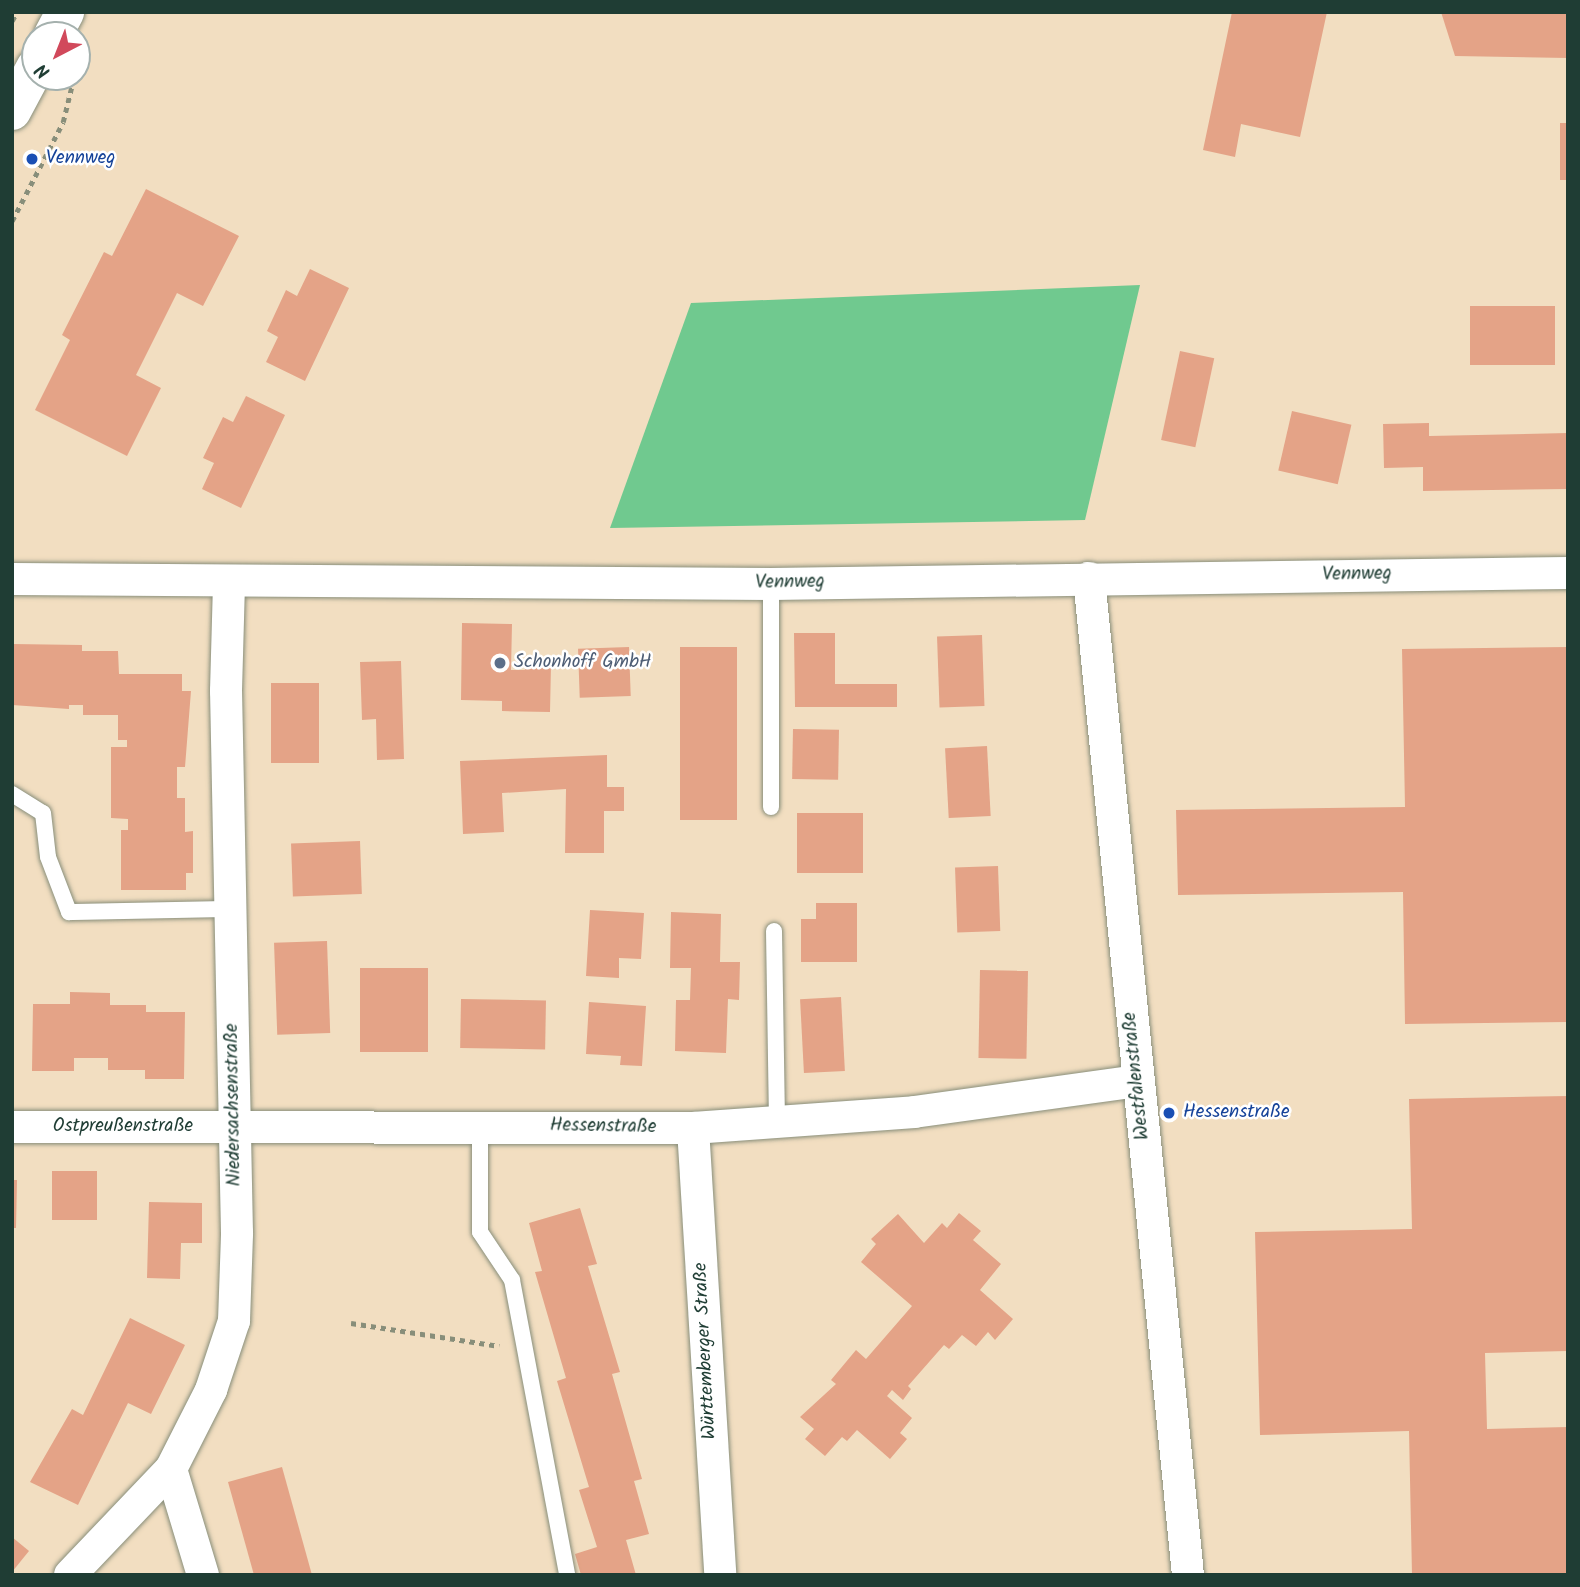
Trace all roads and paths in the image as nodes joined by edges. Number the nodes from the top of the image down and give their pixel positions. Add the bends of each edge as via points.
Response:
1 (17, 12) edge
2 (12, 21) edge
3 (22, 91) edge
4 (71, 91) edge
5 (12, 110) edge
6 (12, 221) edge
7 (1568, 573) edge
8 (1089, 578) junction
9 (12, 579) edge
10 (229, 581) junction
11 (771, 584) junction
12 (12, 794) edge
13 (771, 807) dead end
14 (230, 909) junction
15 (774, 932) dead end
16 (1137, 1081) junction
17 (777, 1121) junction
18 (12, 1126) edge
19 (480, 1126) junction
20 (234, 1128) junction
21 (692, 1128) junction
22 (351, 1323) dead end
23 (525, 1350) junction
24 (171, 1469) junction
25 (70, 1575) edge
26 (203, 1575) edge
27 (567, 1575) edge
28 (720, 1575) edge
29 (1188, 1575) edge

1 - 2 path
3 - 5 street
4 - 6 path via 63,122
7 - 8 street, Vennweg
8 - 11 street, Vennweg
8 - 16 street, Westfalenstraße
9 - 10 street, Vennweg
10 - 11 street, Vennweg
10 - 14 street, Niedersachsenstraße
11 - 13 lane
12 - 14 lane via 43,813 48,857 69,912
14 - 20 street, Niedersachsenstraße
15 - 17 lane
16 - 17 street, Hessenstraße via 914,1112
16 - 29 street, Westfalenstraße
17 - 21 street, Hessenstraße
18 - 20 street, Ostpreußenstraße
19 - 20 street, Hessenstraße
19 - 21 street, Hessenstraße
19 - 23 lane via 480,1232 512,1280
20 - 24 street, Niedersachsenstraße via 234,1321 211,1390
21 - 28 street, Württemberger Straße
22 - 23 path
23 - 27 lane
24 - 25 street, Niedersachsenstraße
24 - 26 street

